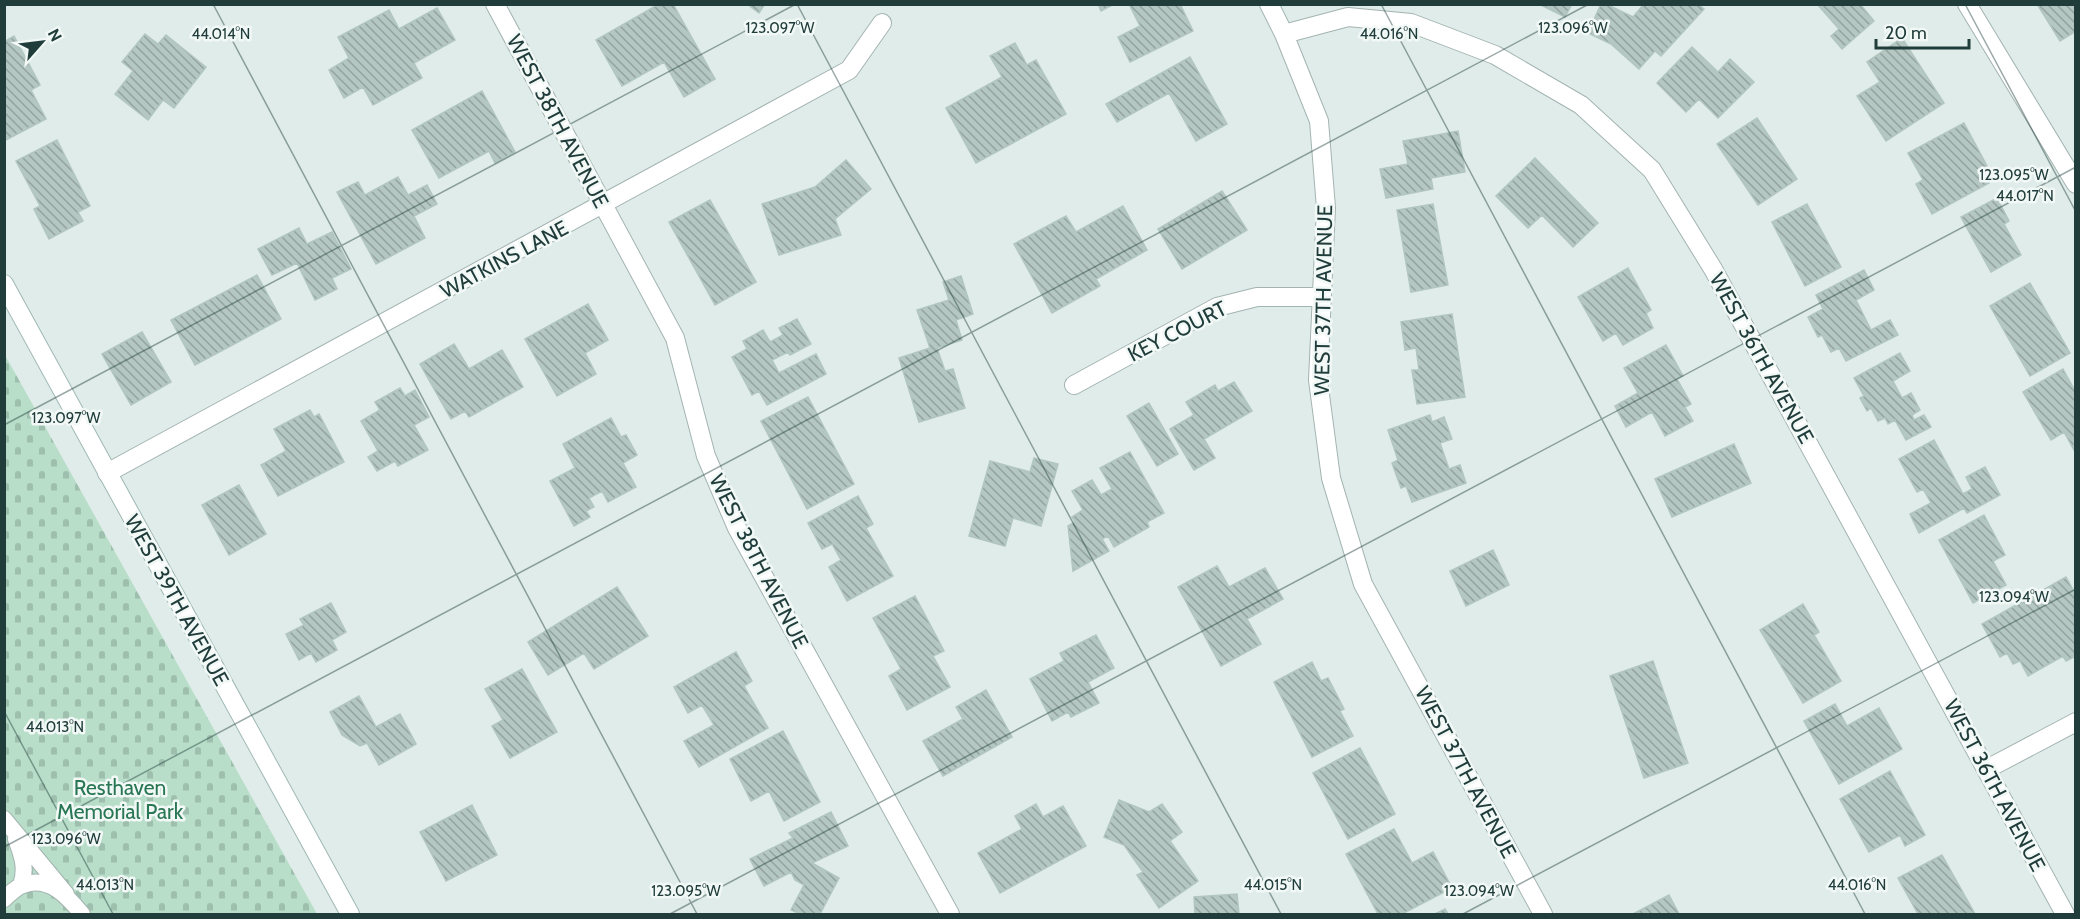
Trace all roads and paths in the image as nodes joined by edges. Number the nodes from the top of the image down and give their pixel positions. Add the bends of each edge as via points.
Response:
1 (495, 4) edge
2 (1269, 4) edge
3 (1967, 4) edge
4 (882, 23) dead end
5 (1284, 34) junction
6 (2076, 184) edge
7 (603, 204) junction
8 (4, 284) edge
9 (1322, 297) junction
10 (1074, 385) dead end
11 (107, 473) junction
12 (2076, 722) edge
13 (1987, 769) junction
14 (8, 823) edge
15 (21, 885) junction
16 (66, 894) junction
17 (4, 899) edge
18 (82, 915) edge
19 (350, 915) edge
20 (950, 915) edge
21 (1543, 915) edge
22 (2065, 915) edge

1 - 7 street, WEST 38TH AVENUE
2 - 5 street, WEST 37TH AVENUE
3 - 6 street
4 - 7 street, WATKINS LANE via 849,70
5 - 9 street, WEST 37TH AVENUE via 1319,121 1326,208
5 - 13 street, WEST 36TH AVENUE via 1348,16 1411,23 1495,56 1581,105 1652,170 1713,268
7 - 11 street, WATKINS LANE
7 - 20 street, WEST 38TH AVENUE via 675,338 706,456 737,528
8 - 11 street, WEST 39TH AVENUE
9 - 10 street, KEY COURT via 1257,297 1218,306
9 - 21 street, WEST 37TH AVENUE via 1318,380 1331,478 1363,584
11 - 19 street, WEST 39TH AVENUE
12 - 13 street
13 - 22 street, WEST 36TH AVENUE
14 - 15 lane via 24,864
14 - 16 lane
15 - 16 lane via 43,884
15 - 17 lane
16 - 18 lane

